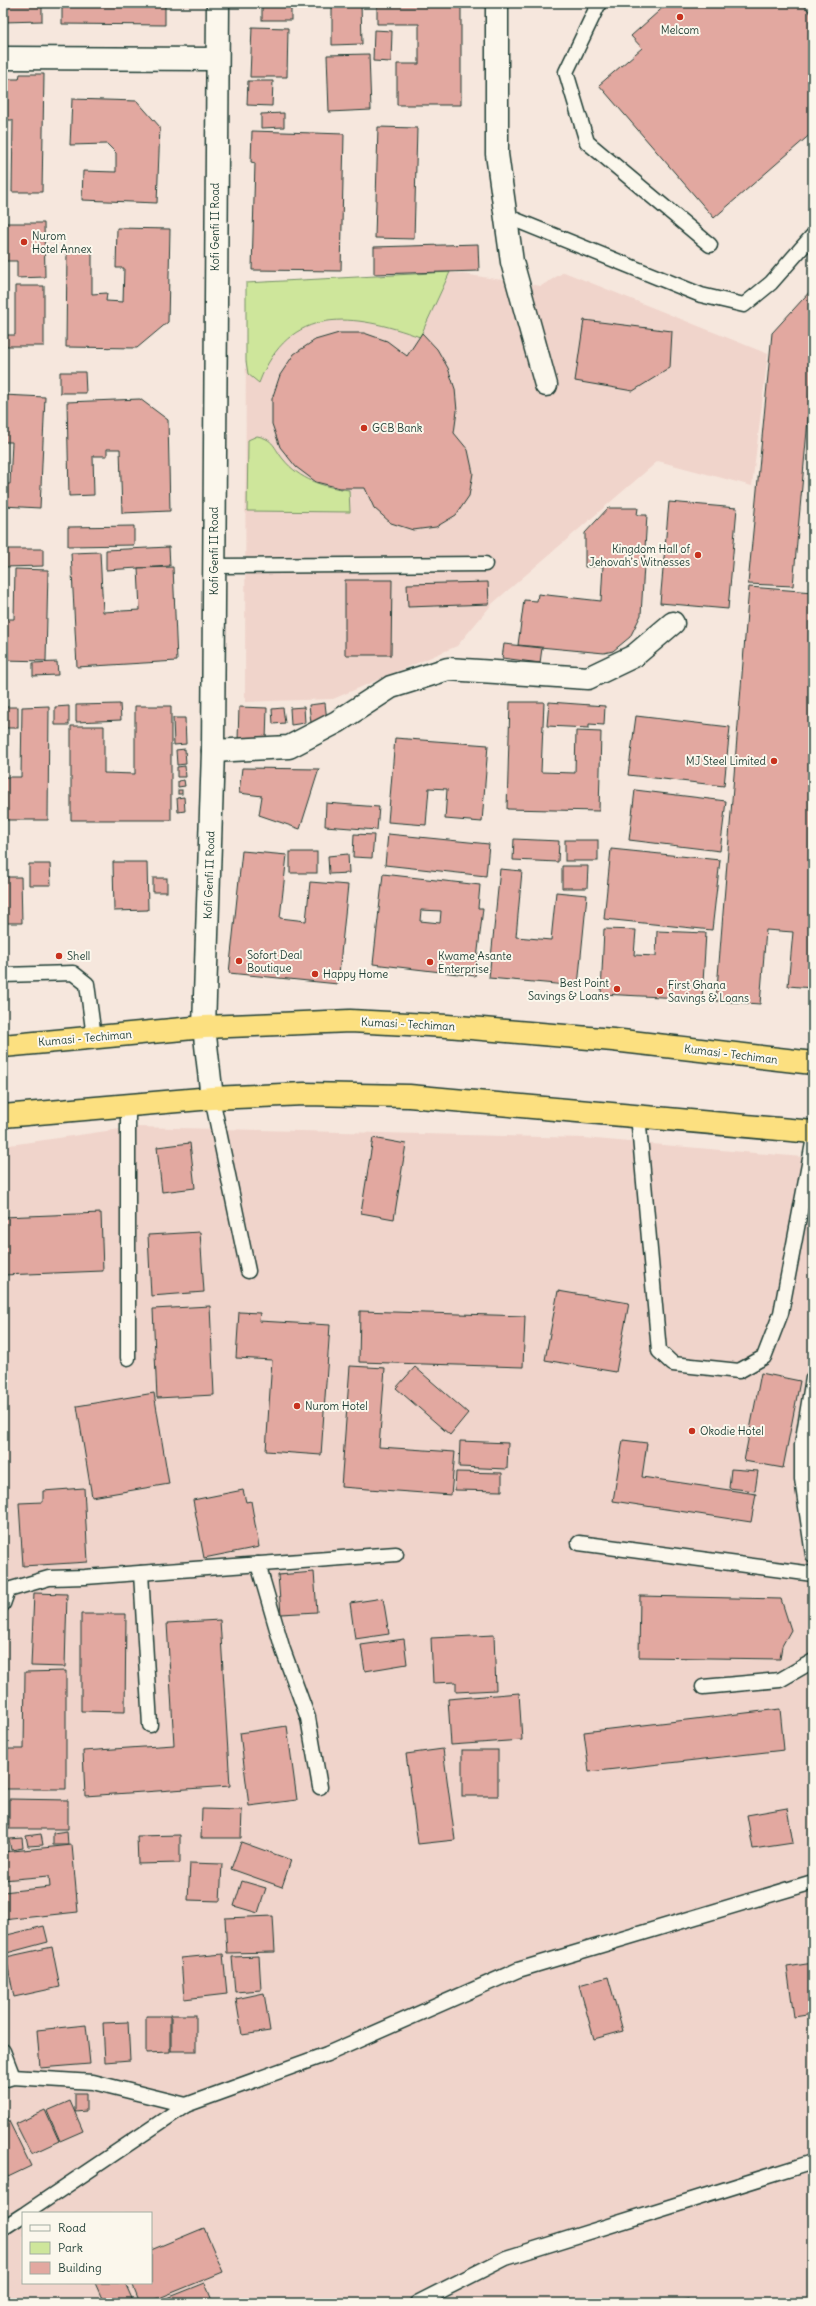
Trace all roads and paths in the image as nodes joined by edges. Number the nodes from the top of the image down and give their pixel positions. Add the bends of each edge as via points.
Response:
1 (218, 3) edge
2 (497, 3) edge
3 (599, 3) edge
4 (3, 58) edge
5 (217, 59) junction
6 (506, 216) junction
7 (813, 235) edge
8 (710, 245) dead end
9 (546, 385) dead end
10 (485, 564) dead end
11 (214, 566) junction
12 (673, 623) dead end
13 (213, 751) junction
14 (3, 975) edge
15 (204, 1027) junction
16 (94, 1037) junction
17 (3, 1046) edge
18 (813, 1063) edge
19 (212, 1098) junction
20 (128, 1105) junction
21 (638, 1115) junction
22 (3, 1116) edge
23 (813, 1132) edge
24 (813, 1143) edge
25 (248, 1271) dead end
26 (128, 1358) dead end
27 (813, 1378) edge
28 (579, 1543) dead end
29 (396, 1554) dead end
30 (813, 1556) edge
31 (258, 1564) junction
32 (141, 1573) junction
33 (813, 1574) edge
34 (3, 1604) edge
35 (813, 1662) edge
36 (703, 1687) dead end
37 (150, 1725) dead end
38 (320, 1787) dead end
39 (813, 1882) edge
40 (3, 2050) edge
41 (8, 2079) edge
42 (186, 2105) junction
43 (813, 2162) edge
44 (27, 2212) edge
45 (22, 2216) edge
46 (3, 2228) edge
47 (417, 2303) edge

1 - 5 street, Kofi Genfi II Road
2 - 6 street via 497,154
3 - 8 lane via 566,72 587,142
4 - 5 street
5 - 11 street, Kofi Genfi II Road
6 - 7 lane via 701,295 744,305 771,283
6 - 9 street via 512,262
10 - 11 lane
11 - 13 street, Kofi Genfi II Road
12 - 13 street via 634,656 588,678 448,669 391,687 337,722 289,747
13 - 15 street, Kofi Genfi II Road
14 - 16 lane via 73,973 88,984
15 - 16 highway, Kumasi - Techiman
15 - 18 highway, Kumasi - Techiman via 350,1021 447,1026 613,1040
15 - 19 street, Kofi Genfi II Road
16 - 17 highway, Kumasi - Techiman
19 - 20 highway
19 - 21 highway via 304,1094 409,1096
19 - 25 lane
20 - 22 highway
20 - 26 lane
21 - 23 highway
21 - 24 lane via 659,1351 673,1364 739,1371 764,1357 781,1313
27 - 30 lane via 802,1445 802,1479
28 - 33 lane
29 - 31 lane
31 - 32 lane
31 - 38 lane via 283,1650 308,1718
32 - 34 lane via 49,1578 8,1590
32 - 37 lane
35 - 36 lane via 780,1680
39 - 42 lane via 518,1970 327,2054
40 - 41 lane
41 - 42 lane via 92,2082
42 - 44 lane
43 - 47 lane via 506,2258
45 - 46 lane

